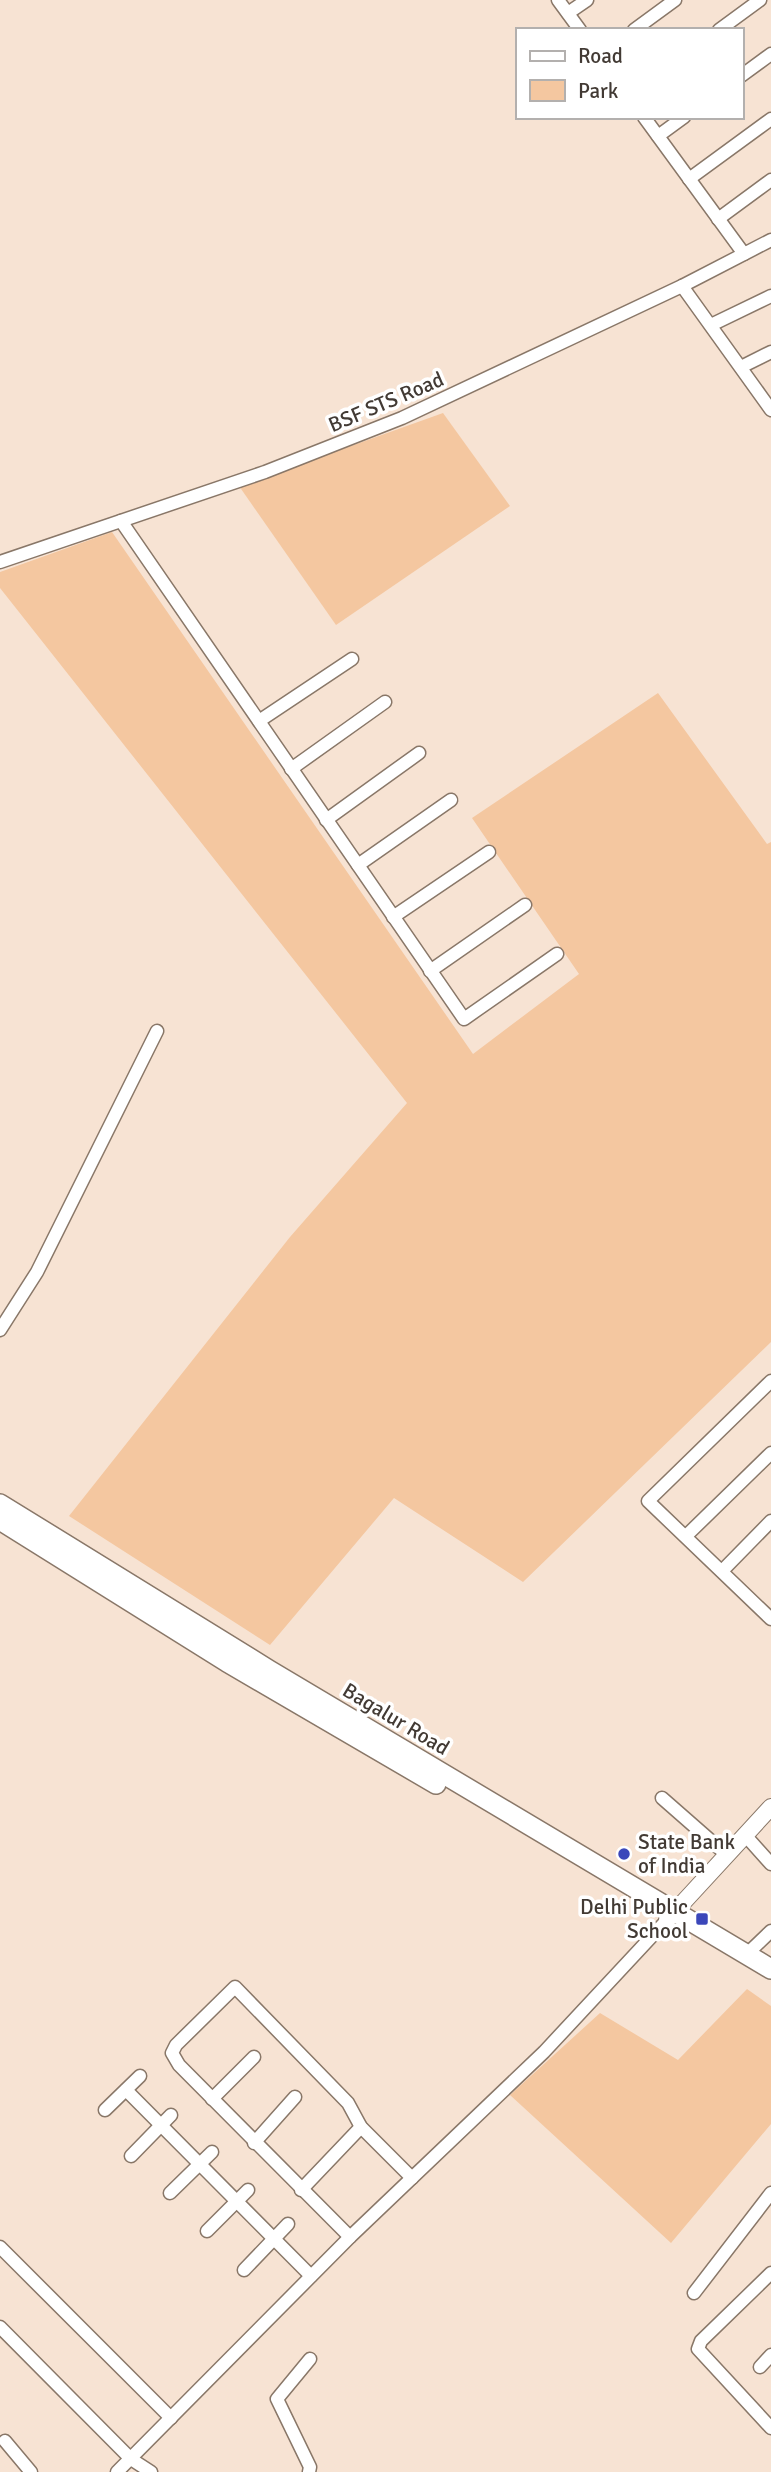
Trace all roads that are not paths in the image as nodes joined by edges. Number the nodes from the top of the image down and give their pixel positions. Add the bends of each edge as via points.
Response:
1 (558, 0) edge
2 (587, 0) edge
3 (675, 0) edge
4 (760, 0) edge
5 (568, 13) junction
6 (579, 28) edge
7 (637, 28) edge
8 (722, 28) edge
9 (771, 54) edge
10 (743, 75) edge
11 (645, 119) edge
12 (681, 119) edge
13 (771, 119) edge
14 (658, 136) junction
15 (689, 179) junction
16 (771, 180) edge
17 (718, 219) junction
18 (771, 240) edge
19 (744, 254) junction
20 (682, 286) junction
21 (771, 296) edge
22 (710, 325) junction
23 (771, 352) edge
24 (741, 367) junction
25 (771, 409) edge
26 (121, 521) junction
27 (0, 562) edge
28 (352, 659) dead end
29 (385, 702) dead end
30 (259, 721) junction
31 (419, 753) dead end
32 (291, 769) junction
33 (451, 800) dead end
34 (326, 820) junction
35 (489, 852) dead end
36 (358, 865) junction
37 (525, 905) dead end
38 (393, 917) junction
39 (557, 954) dead end
40 (430, 971) junction
41 (157, 1031) dead end
42 (0, 1329) edge
43 (771, 1381) edge
44 (771, 1452) edge
45 (0, 1504) edge
46 (0, 1520) edge
47 (771, 1521) edge
48 (686, 1536) junction
49 (722, 1572) junction
50 (769, 1613) edge
51 (294, 1693) junction
52 (662, 1798) dead end
53 (771, 1807) edge
54 (745, 1835) junction
55 (727, 1855) junction
56 (771, 1864) edge
57 (671, 1917) junction
58 (771, 1931) edge
59 (746, 1955) junction
60 (771, 1969) edge
61 (771, 1983) edge
62 (254, 2057) dead end
63 (139, 2076) dead end
64 (126, 2090) junction
65 (296, 2097) dead end
66 (212, 2099) junction
67 (105, 2110) dead end
68 (171, 2115) dead end
69 (161, 2125) junction
70 (361, 2127) junction
71 (254, 2143) junction
72 (212, 2152) dead end
73 (131, 2156) dead end
74 (200, 2164) junction
75 (412, 2178) junction
76 (248, 2190) dead end
77 (301, 2190) junction
78 (170, 2193) dead end
79 (771, 2193) edge
80 (237, 2201) junction
81 (288, 2224) dead end
82 (206, 2231) dead end
83 (350, 2237) junction
84 (274, 2239) junction
85 (0, 2247) edge
86 (244, 2270) dead end
87 (771, 2273) edge
88 (311, 2276) junction
89 (694, 2293) dead end
90 (0, 2327) edge
91 (771, 2355) edge
92 (310, 2359) dead end
93 (760, 2367) dead end
94 (172, 2418) junction
95 (771, 2428) edge
96 (5, 2441) dead end
97 (131, 2459) junction
98 (31, 2472) edge
99 (117, 2472) edge
100 (151, 2472) edge
101 (309, 2472) edge

1 - 5 street
2 - 5 street
3 - 7 street
4 - 8 street
5 - 6 street
9 - 10 street
11 - 14 street
12 - 14 street
13 - 15 street
14 - 15 street
15 - 17 street
16 - 17 street
17 - 19 street
18 - 19 street, BSF STS Road
19 - 20 street, BSF STS Road
20 - 22 street
20 - 26 street, BSF STS Road via 402,418 265,472
21 - 22 street
22 - 24 street
23 - 24 street
24 - 25 street
26 - 27 street, BSF STS Road
26 - 30 street
28 - 30 street
29 - 32 street
30 - 32 street
31 - 34 street
32 - 34 street
33 - 36 street
34 - 36 street
35 - 38 street
36 - 38 street
37 - 40 street
38 - 40 street
39 - 40 street via 464,1019
41 - 42 street via 37,1272
43 - 48 street via 648,1501
44 - 48 street
45 - 51 main road, Bagalur Road
46 - 51 main road, Bagalur Road
47 - 49 street
48 - 49 street
49 - 50 street
51 - 57 main road, Bagalur Road
52 - 55 street
53 - 54 street
54 - 55 street
54 - 56 street
55 - 57 street
57 - 59 main road, Bagalur Road
57 - 61 main road, Bagalur Road
57 - 75 street via 544,2052
58 - 59 street
59 - 60 main road, Bagalur Road
62 - 66 street
63 - 64 street
64 - 67 street
64 - 69 street
65 - 71 street
66 - 70 street via 172,2053 235,1987 348,2102
66 - 71 street
68 - 69 street
69 - 73 street
69 - 74 street
70 - 75 street
70 - 77 street
71 - 77 street
72 - 74 street
74 - 78 street
74 - 80 street
75 - 83 street
76 - 80 street
77 - 83 street
79 - 89 street
80 - 82 street
80 - 84 street
81 - 84 street
83 - 88 street
84 - 86 street
84 - 88 street
85 - 94 street
87 - 95 street via 698,2349
88 - 94 street
90 - 97 street
91 - 93 street
92 - 101 street via 277,2399
94 - 97 street
96 - 98 street
97 - 99 street
97 - 100 street

